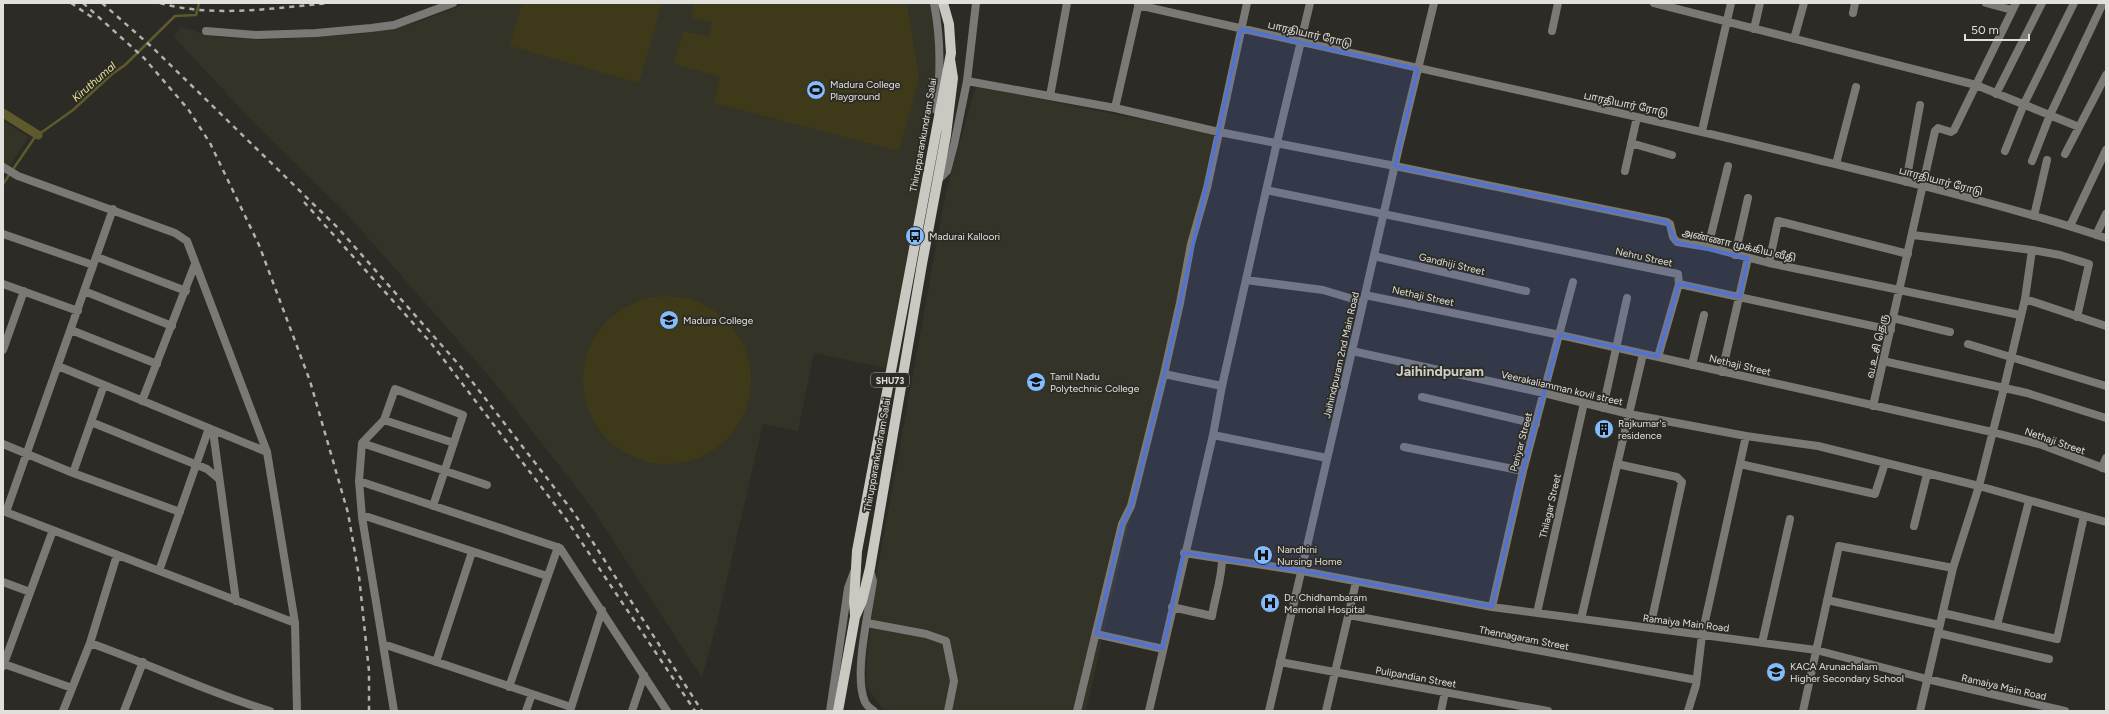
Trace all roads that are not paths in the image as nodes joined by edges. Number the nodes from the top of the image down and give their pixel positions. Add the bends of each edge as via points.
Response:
1 (453, 3) edge
2 (934, 3) edge
3 (943, 3) edge
4 (976, 3) edge
5 (1067, 3) edge
6 (1247, 3) edge
7 (1310, 3) edge
8 (1434, 3) edge
9 (1558, 3) edge
10 (1654, 3) edge
11 (1731, 3) edge
12 (1760, 3) edge
13 (1804, 3) edge
14 (1855, 3) edge
15 (1986, 3) edge
16 (2042, 3) edge
17 (2074, 3) edge
18 (2102, 3) edge
19 (1139, 4) edge
20 (2014, 6) edge
21 (1853, 13) dead end
22 (1726, 22) junction
23 (1240, 29) junction
24 (1754, 29) junction
25 (206, 30) dead end
26 (1552, 31) dead end
27 (1794, 39) junction
28 (1301, 42) junction
29 (1418, 69) junction
30 (2106, 75) edge
31 (967, 80) junction
32 (1976, 85) junction
33 (1856, 87) dead end
34 (1996, 94) junction
35 (1050, 96) junction
36 (2024, 104) junction
37 (1920, 105) dead end
38 (1115, 108) junction
39 (2050, 115) junction
40 (1637, 117) junction
41 (2079, 128) junction
42 (1702, 131) junction
43 (1219, 132) junction
44 (1277, 142) junction
45 (1631, 143) junction
46 (2106, 150) edge
47 (2005, 151) dead end
48 (2065, 154) dead end
49 (1672, 156) dead end
50 (2047, 160) dead end
51 (2032, 162) dead end
52 (1836, 164) junction
53 (1395, 166) junction
54 (1728, 166) dead end
55 (3, 167) edge
56 (1625, 171) dead end
57 (933, 179) junction
58 (1906, 182) junction
59 (1924, 186) junction
60 (1266, 190) junction
61 (1748, 198) dead end
62 (113, 209) junction
63 (1384, 212) junction
64 (2106, 214) edge
65 (2034, 216) junction
66 (2070, 226) junction
67 (3, 234) edge
68 (1913, 235) junction
69 (2096, 235) junction
70 (2106, 238) edge
71 (1708, 248) junction
72 (2032, 250) junction
73 (1908, 254) junction
74 (1735, 255) junction
75 (97, 256) junction
76 (1374, 256) junction
77 (1748, 258) junction
78 (1769, 263) junction
79 (195, 264) junction
80 (94, 265) junction
81 (1246, 280) junction
82 (1573, 282) dead end
83 (3, 284) edge
84 (1679, 284) junction
85 (1900, 290) junction
86 (24, 291) junction
87 (186, 291) junction
88 (1526, 291) dead end
89 (84, 292) junction
90 (1740, 297) junction
91 (1364, 298) junction
92 (1627, 298) dead end
93 (2025, 299) junction
94 (78, 310) junction
95 (1704, 315) dead end
96 (2020, 315) junction
97 (2077, 317) junction
98 (1893, 318) junction
99 (172, 326) junction
100 (2106, 326) edge
101 (71, 330) junction
102 (1891, 330) junction
103 (1950, 332) dead end
104 (1560, 334) junction
105 (1968, 344) dead end
106 (1615, 347) junction
107 (3, 350) edge
108 (1352, 351) junction
109 (1643, 354) junction
110 (2011, 356) junction
111 (1658, 357) junction
112 (1883, 361) junction
113 (157, 364) junction
114 (1692, 365) junction
115 (58, 366) junction
116 (1722, 372) junction
117 (1164, 374) junction
118 (104, 385) junction
119 (1222, 386) junction
120 (2106, 386) edge
121 (2004, 388) junction
122 (1544, 393) junction
123 (1422, 397) dead end
124 (142, 401) junction
125 (1584, 403) junction
126 (1873, 406) junction
127 (1603, 408) junction
128 (1629, 414) junction
129 (2106, 418) edge
130 (384, 420) junction
131 (91, 422) junction
132 (1536, 424) junction
133 (211, 430) junction
134 (1992, 432) junction
135 (1213, 435) junction
136 (1746, 436) junction
137 (362, 443) junction
138 (454, 443) junction
139 (3, 444) edge
140 (1404, 447) dead end
141 (267, 452) junction
142 (27, 454) junction
143 (1327, 458) junction
144 (2106, 458) edge
145 (1885, 463) junction
146 (196, 464) junction
147 (1617, 464) junction
148 (1740, 464) junction
149 (2104, 469) edge
150 (1523, 471) junction
151 (445, 472) junction
152 (73, 473) junction
153 (1927, 474) junction
154 (220, 479) junction
155 (358, 481) junction
156 (487, 485) dead end
157 (1979, 486) junction
158 (2029, 501) junction
159 (433, 506) junction
160 (5, 511) edge
161 (180, 512) junction
162 (362, 515) dead end
163 (2084, 516) junction
164 (1790, 519) dead end
165 (2106, 522) edge
166 (1914, 526) dead end
167 (53, 530) junction
168 (558, 547) junction
169 (472, 552) junction
170 (1184, 553) junction
171 (117, 555) junction
172 (1222, 559) junction
173 (856, 566) junction
174 (870, 568) junction
175 (1953, 568) junction
176 (159, 571) junction
177 (1302, 571) junction
178 (547, 576) junction
179 (3, 582) edge
180 (1356, 582) junction
181 (30, 592) junction
182 (1827, 600) junction
183 (236, 602) junction
184 (1172, 607) junction
185 (1492, 607) junction
186 (602, 610) junction
187 (1537, 613) junction
188 (1943, 613) junction
189 (1348, 615) junction
190 (855, 617) junction
191 (1581, 619) junction
192 (295, 623) junction
193 (867, 624) junction
194 (1997, 625) junction
195 (1650, 628) junction
196 (1939, 629) junction
197 (1096, 634) junction
198 (1702, 635) junction
199 (90, 643) junction
200 (1762, 643) junction
201 (383, 644) junction
202 (1163, 649) junction
203 (1816, 650) junction
204 (2049, 659) dead end
205 (143, 662) junction
206 (436, 662) junction
207 (1280, 662) junction
208 (4, 665) edge
209 (1335, 672) junction
210 (644, 675) junction
211 (1927, 679) junction
212 (1696, 680) junction
213 (509, 687) junction
214 (72, 688) junction
215 (1445, 692) junction
216 (532, 694) junction
217 (245, 707) edge
218 (571, 709) edge
219 (63, 711) edge
220 (124, 711) edge
221 (270, 711) edge
222 (297, 711) edge
223 (394, 711) edge
224 (526, 711) edge
225 (632, 711) edge
226 (668, 711) edge
227 (830, 711) edge
228 (838, 711) edge
229 (874, 711) edge
230 (948, 711) edge
231 (1077, 711) edge
232 (1149, 711) edge
233 (1269, 711) edge
234 (1326, 711) edge
235 (1441, 711) edge
236 (1548, 711) edge
237 (1688, 711) edge
238 (1803, 711) edge
239 (1920, 711) edge
240 (2064, 711) edge

1 - 25 street via 394,25 371,28 257,35
2 - 57 street via 939,30 940,66 937,104 925,168
3 - 57 main road, Thirupparankundram Salai / SHU73 via 948,24 952,78 946,135
4 - 31 street
5 - 35 street
6 - 23 street
7 - 28 street
8 - 29 street, Jaihindpuram 2nd Main Road
9 - 26 street
10 - 22 street
11 - 22 street
12 - 24 street
13 - 27 street
14 - 21 street
15 - 20 street
16 - 34 street
17 - 36 street
18 - 39 street
19 - 23 street, பாரதியார் ரோடு
19 - 38 street
20 - 32 street
22 - 24 street
22 - 42 street
23 - 28 street, பாரதியார் ரோடு
23 - 43 street
24 - 27 street
27 - 32 street
28 - 29 street, பாரதியார் ரோடு
28 - 44 street
29 - 40 street, பாரதியார் ரோடு
29 - 53 street, Jaihindpuram 2nd Main Road
30 - 41 street
31 - 35 street
31 - 57 street via 947,172
32 - 34 street
32 - 59 street, வ.உ.சி தெரு via 1953,131 1936,129
33 - 52 street
34 - 36 street
35 - 38 street
36 - 39 street
36 - 47 street
37 - 58 street
38 - 43 street
39 - 41 street
39 - 51 street
40 - 42 street, பாரதியார் ரோடு
40 - 45 street
41 - 48 street
42 - 52 street, பாரதியார் ரோடு
43 - 44 street
43 - 117 street via 1191,244
44 - 53 street
44 - 60 street
45 - 49 street
45 - 56 street
46 - 66 street
50 - 65 street
52 - 58 street, பாரதியார் ரோடு
53 - 63 street, Jaihindpuram 2nd Main Road
53 - 71 street, அண்ணா முக்கிய வீதி via 1667,222 1677,242
54 - 71 street
55 - 62 street via 18,176
57 - 173 main road, Thirupparankundram Salai / SHU73
57 - 174 main road, Thirupparankundram Salai / SHU73
58 - 59 street, பாரதியார் ரோடு
59 - 65 street, பாரதியார் ரோடு
59 - 68 street, வ.உ.சி தெரு
60 - 63 street
60 - 81 street
61 - 74 street
62 - 75 street
62 - 79 street via 175,233 187,241
63 - 76 street, Jaihindpuram 2nd Main Road
63 - 84 street, Nehru Street via 1678,274
64 - 69 street
65 - 66 street, பாரதியார் ரோடு
66 - 69 street, பாரதியார் ரோடு
67 - 80 street
68 - 72 street
68 - 73 street, வ.உ.சி தெரு
69 - 70 street, பாரதியார் ரோடு
71 - 74 street, அண்ணா முக்கிய வீதி
72 - 93 street
72 - 97 street via 2089,264
73 - 78 street via 1778,221
73 - 85 street, வ.உ.சி தெரு
74 - 77 street, அண்ணா முக்கிய வீதி
75 - 80 street
75 - 87 street
76 - 88 street, Gandhiji Street
76 - 91 street, Jaihindpuram 2nd Main Road
77 - 78 street, அண்ணா முக்கிய வீதி
77 - 90 street
78 - 85 street, அண்ணா முக்கிய வீதி
79 - 87 street
79 - 141 street
80 - 89 street
81 - 91 street, Nethaji Street
81 - 119 street
82 - 104 street, Periyar Street
83 - 86 street
84 - 90 street
84 - 111 street
85 - 96 street, அண்ணா முக்கிய வீதி
85 - 98 street, வ.உ.சி தெரு
86 - 94 street
86 - 107 street
87 - 99 street
89 - 94 street
89 - 99 street
90 - 102 street
90 - 116 street
91 - 104 street, Nethaji Street
91 - 108 street, Jaihindpuram 2nd Main Road
92 - 106 street
93 - 96 street
93 - 97 street
94 - 101 street
95 - 114 street
96 - 110 street
97 - 100 street
98 - 102 street, வ.உ.சி தெரு
98 - 103 street
99 - 113 street
101 - 113 street
101 - 115 street
102 - 112 street, வ.உ.சி தெரு
104 - 106 street, Nethaji Street
104 - 122 street, Periyar Street
105 - 110 street
106 - 109 street, Nethaji Street
106 - 127 street
108 - 122 street, Veerakaliamman kovil street
108 - 143 street, Jaihindpuram 2nd Main Road
109 - 111 street, Nethaji Street
109 - 128 street
110 - 120 street
110 - 121 street
111 - 114 street, Nethaji Street
112 - 121 street
112 - 126 street, வ.உ.சி தெரு
113 - 124 street
114 - 116 street, Nethaji Street
115 - 118 street
115 - 142 street
116 - 126 street, Nethaji Street
117 - 119 street
117 - 197 street via 1131,506 1122,524
118 - 124 street
118 - 131 street
119 - 135 street
121 - 129 street
121 - 134 street
122 - 125 street, Veerakaliamman kovil street
122 - 132 street, Periyar Street
123 - 132 street
124 - 133 street
125 - 127 street, Veerakaliamman kovil street
125 - 187 street, Thilagar Street
126 - 134 street, Nethaji Street
127 - 128 street, Veerakaliamman kovil street
128 - 136 street, Veerakaliamman kovil street
128 - 147 street
130 - 137 street
130 - 138 street
130 - 138 street via 395,389 463,415
131 - 146 street
131 - 152 street
132 - 150 street, Periyar Street
133 - 141 street
133 - 146 street
133 - 154 street
134 - 149 street, Nethaji Street via 2042,445
134 - 157 street
135 - 143 street
135 - 170 street
136 - 145 street, Veerakaliamman kovil street via 1818,446
136 - 148 street
137 - 151 street
137 - 155 street
138 - 151 street
139 - 142 street
140 - 150 street
141 - 192 street
142 - 152 street
142 - 160 street
143 - 177 street, Jaihindpuram 2nd Main Road
144 - 149 street
145 - 148 street via 1875,494
145 - 153 street, Veerakaliamman kovil street
146 - 154 street
146 - 161 street
147 - 191 street
147 - 195 street via 1677,477 1682,482
148 - 198 street
150 - 185 street, Periyar Street
151 - 156 street
151 - 159 street
152 - 161 street
153 - 157 street, Veerakaliamman kovil street
153 - 166 street
154 - 183 street
155 - 159 street
155 - 201 street
157 - 158 street, Veerakaliamman kovil street
157 - 175 street
158 - 163 street, Veerakaliamman kovil street
158 - 194 street
159 - 168 street
160 - 167 street
161 - 176 street
162 - 169 street
163 - 165 street, Veerakaliamman kovil street
163 - 194 street via 2058,639
164 - 200 street
167 - 171 street
167 - 181 street
168 - 178 street
168 - 186 street
169 - 178 street
169 - 206 street
170 - 172 street, Ramaiya Main Road
170 - 184 street
171 - 176 street
171 - 199 street
172 - 177 street, Ramaiya Main Road
172 - 184 street via 1222,576 1215,595 1212,616
173 - 190 main road, Thirupparankundram Salai / SHU73
173 - 227 street via 848,588
174 - 190 main road, Thirupparankundram Salai / SHU73 via 862,601
174 - 193 street via 873,581
175 - 182 street via 1839,546
175 - 188 street
176 - 183 street
177 - 180 street, Ramaiya Main Road
177 - 207 street, Jaihindpuram 2nd Main Road
178 - 213 street
179 - 181 street
180 - 185 street, Ramaiya Main Road
180 - 189 street
181 - 208 street
182 - 196 street
182 - 203 street
183 - 192 street
184 - 202 street
185 - 187 street, Ramaiya Main Road
186 - 210 street
186 - 218 street
187 - 191 street, Ramaiya Main Road
188 - 194 street
188 - 196 street
189 - 209 street
189 - 212 street, Thennagaram Street
190 - 228 main road, Thirupparankundram Salai / SHU73
191 - 195 street, Ramaiya Main Road
192 - 222 street
193 - 229 street via 861,682 866,703
193 - 230 street via 926,634 946,641 954,681
195 - 198 street, Ramaiya Main Road
196 - 204 street
196 - 211 street
197 - 202 street
197 - 231 street
198 - 200 street, Ramaiya Main Road
198 - 212 street
199 - 205 street
199 - 214 street
200 - 203 street, Ramaiya Main Road
201 - 206 street
201 - 223 street
202 - 232 street
203 - 211 street, Ramaiya Main Road
203 - 238 street
205 - 217 street
205 - 220 street
206 - 213 street
207 - 209 street, Pulipandian Street
207 - 233 street, Jaihindpuram 2nd Main Road
208 - 214 street
209 - 215 street, Pulipandian Street
209 - 234 street
210 - 225 street
210 - 226 street
211 - 239 street
211 - 240 street, Ramaiya Main Road
212 - 237 street
213 - 216 street
214 - 219 street
215 - 235 street
215 - 236 street, Pulipandian Street
216 - 218 street
216 - 224 street
217 - 221 street

